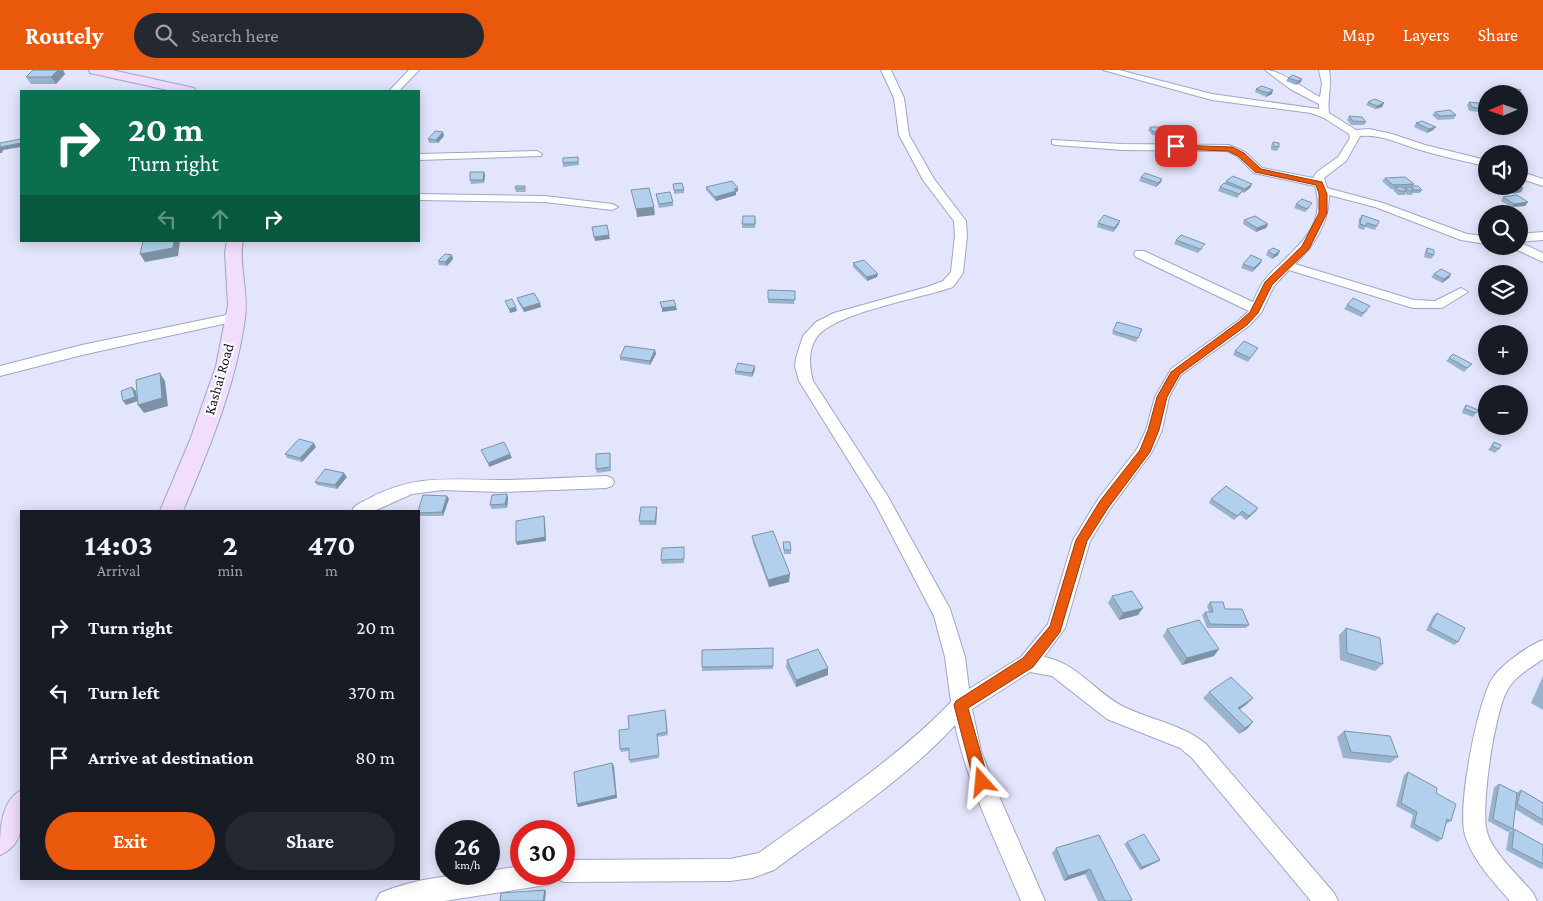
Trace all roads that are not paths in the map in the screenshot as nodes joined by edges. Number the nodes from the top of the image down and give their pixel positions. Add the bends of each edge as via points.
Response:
1 (95, 70) edge
2 (414, 70) edge
3 (886, 70) edge
4 (1108, 70) edge
5 (1270, 70) edge
6 (1324, 70) edge
7 (185, 90) edge
8 (395, 90) edge
9 (1324, 103) junction
10 (1328, 116) junction
11 (1354, 132) junction
12 (1056, 142) dead end
13 (537, 154) dead end
14 (420, 157) edge
15 (1478, 161) edge
16 (1528, 177) edge
17 (1543, 183) edge
18 (1320, 187) junction
19 (420, 196) edge
20 (612, 207) dead end
21 (1543, 236) edge
22 (1528, 237) edge
23 (1478, 239) edge
24 (235, 242) edge
25 (1528, 250) edge
26 (1140, 254) dead end
27 (1543, 258) edge
28 (1288, 266) junction
29 (1460, 292) dead end
30 (1256, 310) junction
31 (236, 317) junction
32 (0, 371) edge
33 (606, 482) dead end
34 (171, 510) edge
35 (362, 510) edge
36 (1543, 648) edge
37 (1028, 663) junction
38 (961, 705) junction
39 (20, 807) edge
40 (0, 840) edge
41 (575, 871) edge
42 (510, 879) edge
43 (388, 901) edge
44 (1033, 901) edge
45 (1326, 901) edge
46 (1525, 901) edge

1 - 7 street
2 - 8 street
3 - 38 street via 899,98 904,135 929,180 960,221 957,273 948,284 839,316 821,325 810,336 802,366 806,380 881,499 943,615 955,657
4 - 10 street via 1212,97 1298,108
5 - 9 street
6 - 9 street via 1327,84
9 - 10 street
10 - 11 street
11 - 15 street via 1392,137
11 - 18 street via 1355,138 1342,158 1320,174
12 - 18 street via 1122,147 1229,148 1241,154 1258,171
13 - 14 street
16 - 17 street
18 - 23 street
18 - 28 street via 1325,205 1320,220 1306,247
19 - 20 street via 545,199
21 - 22 street
24 - 31 street, Kashai Road via 232,251 237,287
25 - 27 street
26 - 30 street
28 - 29 street via 1419,305 1437,305
28 - 30 street via 1268,284
30 - 37 street via 1244,323 1176,372 1162,397 1154,430 1144,452 1104,504 1082,540 1056,628
31 - 32 street via 66,353
31 - 34 street, Kashai Road via 222,377 205,428
33 - 35 street via 499,486 442,484 410,488
36 - 46 street via 1500,683 1480,765 1474,821 1484,849
37 - 38 street
37 - 45 street via 1057,668 1114,712 1187,741 1200,751
38 - 41 street via 903,761 766,862 730,870
38 - 44 street via 982,782
39 - 40 street
42 - 43 street

